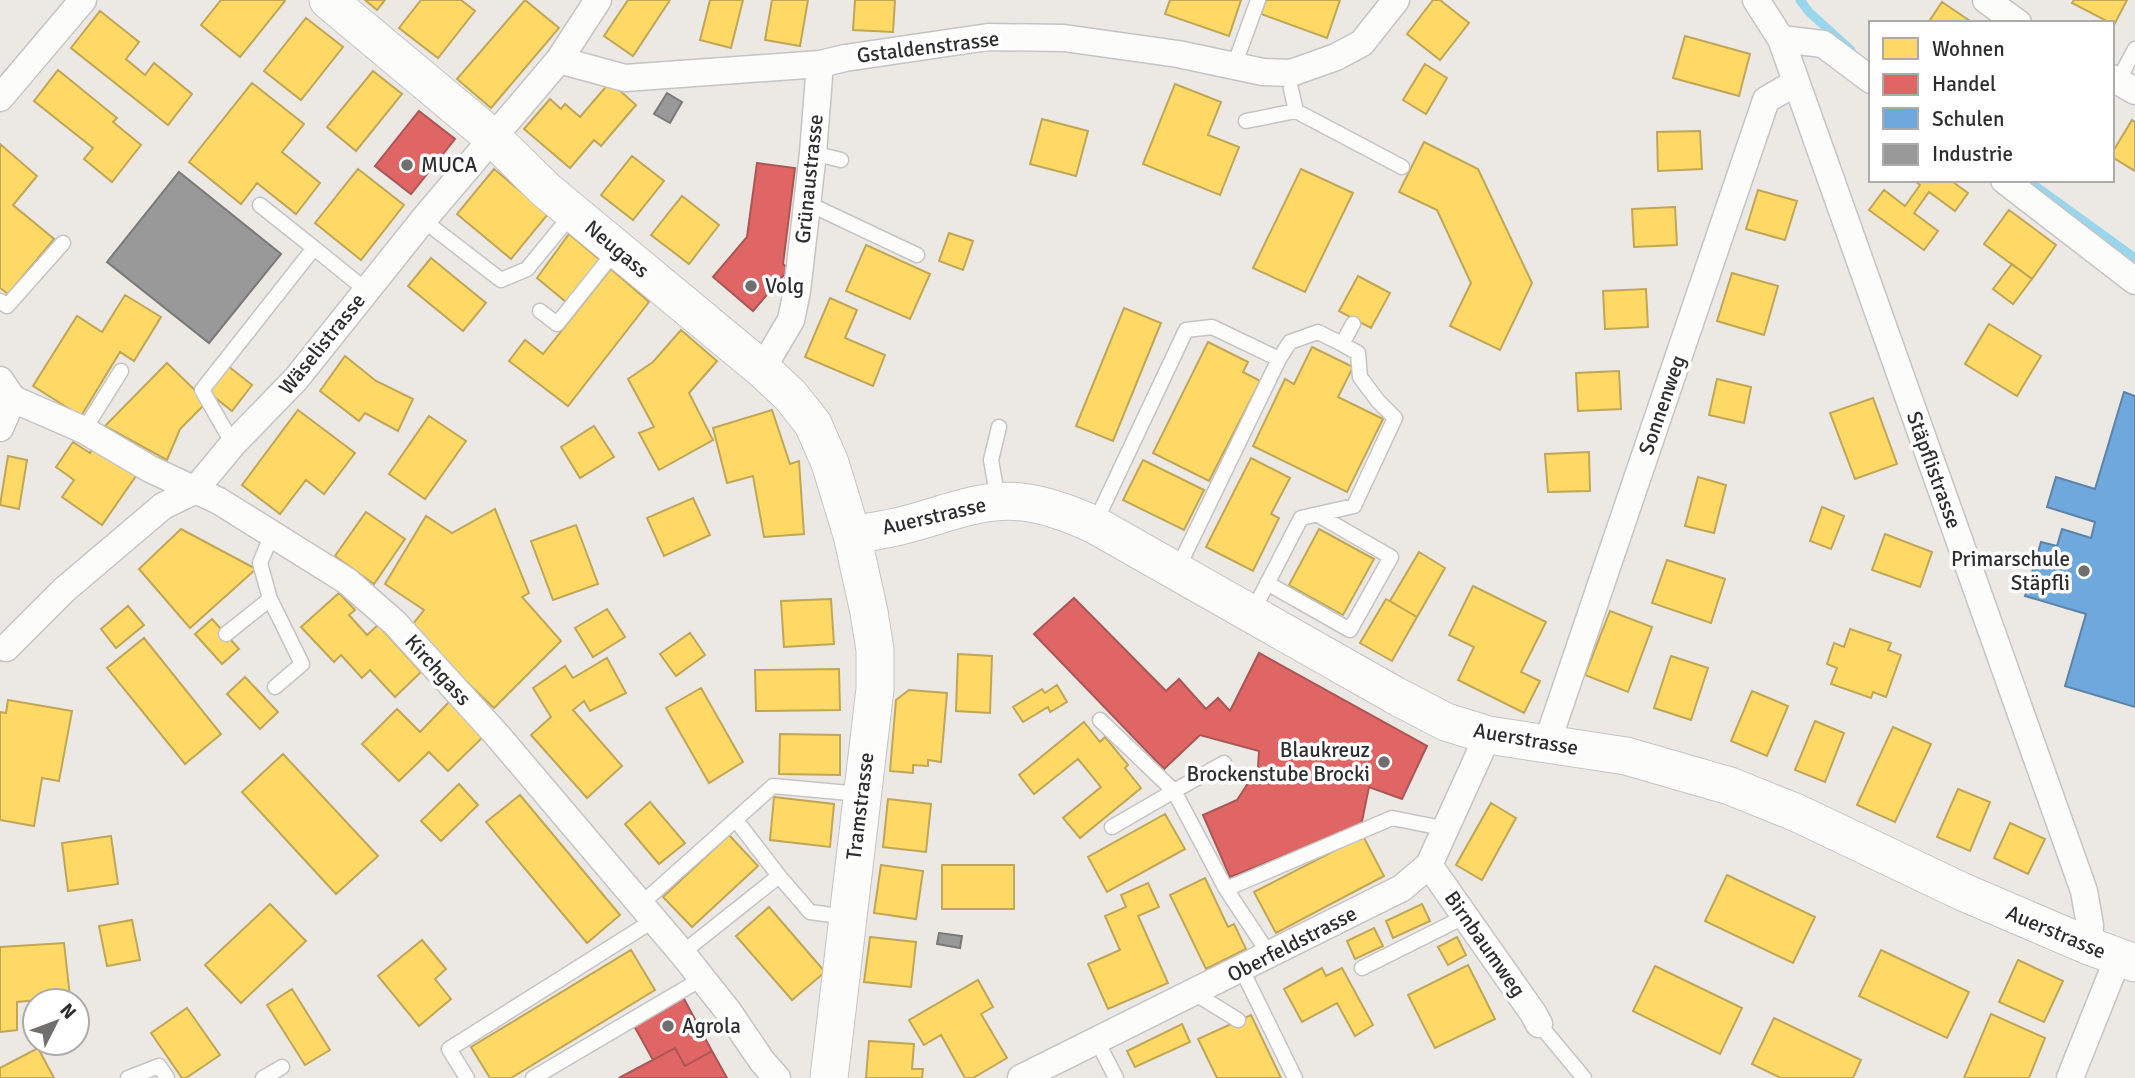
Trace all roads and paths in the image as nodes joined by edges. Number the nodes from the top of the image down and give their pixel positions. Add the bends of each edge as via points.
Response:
1 (83, 0) edge
2 (328, 0) edge
3 (598, 0) edge
4 (1258, 0) edge
5 (1396, 0) edge
6 (1756, 0) edge
7 (1986, 0) edge
8 (2015, 21) edge
9 (1781, 39) junction
10 (2135, 49) edge
11 (559, 60) junction
12 (820, 64) junction
13 (1234, 65) junction
14 (1869, 78) edge
15 (1796, 83) junction
16 (2122, 83) edge
17 (1291, 89) dead end
18 (0, 98) edge
19 (1296, 111) junction
20 (1246, 121) dead end
21 (492, 137) junction
22 (813, 153) junction
23 (841, 160) dead end
24 (1402, 167) dead end
25 (2007, 182) edge
26 (807, 203) junction
27 (260, 205) dead end
28 (573, 213) junction
29 (423, 220) junction
30 (63, 243) dead end
31 (314, 248) junction
32 (617, 249) junction
33 (917, 255) dead end
34 (2135, 281) edge
35 (366, 290) junction
36 (0, 301) edge
37 (540, 311) dead end
38 (1353, 324) dead end
39 (1342, 344) junction
40 (1279, 359) junction
41 (762, 369) junction
42 (121, 370) dead end
43 (7, 390) edge
44 (0, 428) edge
45 (999, 428) dead end
46 (84, 430) junction
47 (233, 444) junction
48 (194, 491) junction
49 (999, 502) junction
50 (1318, 515) junction
51 (1095, 525) junction
52 (272, 534) junction
53 (852, 536) junction
54 (1177, 570) junction
55 (1260, 598) junction
56 (270, 599) junction
57 (226, 634) dead end
58 (2, 646) edge
59 (275, 687) dead end
60 (1100, 720) dead end
61 (1488, 735) junction
62 (1546, 743) junction
63 (1224, 763) dead end
64 (1174, 791) junction
65 (862, 794) junction
66 (736, 820) junction
67 (1112, 827) dead end
68 (1447, 829) junction
69 (1429, 865) junction
70 (779, 876) junction
71 (1226, 889) junction
72 (647, 912) junction
73 (1466, 916) junction
74 (846, 917) junction
75 (682, 953) junction
76 (1269, 954) junction
77 (2114, 956) edge
78 (1362, 968) dead end
79 (1242, 970) junction
80 (703, 978) junction
81 (1194, 993) junction
82 (1238, 1020) dead end
83 (1539, 1024) joint
84 (1097, 1041) junction
85 (282, 1067) dead end
86 (128, 1078) edge
87 (167, 1078) edge
88 (263, 1078) edge
89 (467, 1078) edge
90 (533, 1078) edge
91 (777, 1078) edge
92 (829, 1078) edge
93 (1021, 1078) edge
94 (1116, 1078) edge
95 (1295, 1078) edge
96 (1584, 1078) edge
97 (2070, 1078) edge

1 - 18 street
2 - 21 main road, Neugass
3 - 11 street, Wäselistrasse
4 - 13 lane
5 - 13 street, Gstaldenstrasse via 1362,43 1336,57 1291,74
6 - 9 street, Stäpflistrasse
7 - 8 street
9 - 14 street via 1824,44
9 - 15 street, Stäpflistrasse
10 - 16 lane
11 - 12 street, Gstaldenstrasse via 625,78
11 - 21 street, Wäselistrasse
12 - 13 street, Gstaldenstrasse via 988,37 1081,39
12 - 22 street, Grünaustrasse
15 - 62 street, Sonnenweg via 1766,100
15 - 77 street, Stäpflistrasse via 2084,891 2090,925
17 - 19 lane
19 - 20 lane
19 - 24 lane
21 - 28 main road, Neugass
21 - 29 street, Wäselistrasse
22 - 23 lane
22 - 26 street, Grünaustrasse
25 - 34 street
26 - 33 lane
26 - 41 street, Grünaustrasse via 791,320
27 - 31 lane
28 - 29 lane via 527,268 501,280
28 - 32 main road, Neugass
29 - 35 street, Wäselistrasse
30 - 36 lane via 8,306
31 - 35 lane
31 - 47 lane via 202,390
32 - 37 lane via 558,324
32 - 41 main road, Neugass
35 - 47 street, Wäselistrasse via 296,379
38 - 39 lane
39 - 40 lane via 1318,332 1290,342
39 - 50 lane via 1358,353 1360,377 1395,418 1354,506
40 - 51 lane via 1212,327 1186,330
40 - 54 lane
41 - 53 main road, Neugass via 813,424
42 - 46 lane
43 - 44 street
43 - 46 street, Kirchgass
45 - 49 lane via 991,460
46 - 48 street, Kirchgass
47 - 48 street, Wäselistrasse
48 - 52 street, Kirchgass
48 - 58 street, Wäselistrasse via 163,506
49 - 51 main road, Auerstrasse via 1057,509
49 - 53 main road, Auerstrasse
50 - 55 lane via 1301,517
50 - 55 lane via 1391,557 1350,630
51 - 54 main road, Auerstrasse
52 - 56 lane via 260,563
52 - 72 street, Kirchgass via 347,581 395,623
53 - 65 main road, Tramstrasse via 875,650 875,689
54 - 55 main road, Auerstrasse
55 - 61 main road, Auerstrasse via 1396,696 1446,722
56 - 57 lane
56 - 59 lane via 302,664
60 - 64 lane
61 - 62 main road, Auerstrasse
61 - 68 street, Oberfeldstrasse
62 - 77 main road, Auerstrasse via 1626,756 1730,786
63 - 64 lane
64 - 67 lane
64 - 71 lane
65 - 66 lane via 773,786
65 - 74 main road, Tramstrasse
66 - 70 lane
66 - 72 lane
68 - 69 street, Oberfeldstrasse
68 - 71 lane via 1392,818
69 - 73 street, Birnbaumweg
69 - 76 street, Oberfeldstrasse via 1402,888
70 - 74 lane via 810,912
70 - 75 lane
71 - 76 lane
72 - 75 street, Kirchgass
72 - 89 lane via 449,1049
73 - 78 lane
73 - 83 street, Birnbaumweg
74 - 92 main road, Tramstrasse
75 - 80 street, Kirchgass
76 - 79 street, Oberfeldstrasse
77 - 97 street
79 - 81 street, Oberfeldstrasse
79 - 95 lane
80 - 90 lane
80 - 91 street, Kirchgass
81 - 82 lane
81 - 84 street, Oberfeldstrasse
83 - 96 lane
84 - 93 street, Oberfeldstrasse
84 - 94 lane
85 - 88 lane
86 - 87 lane via 159,1066

